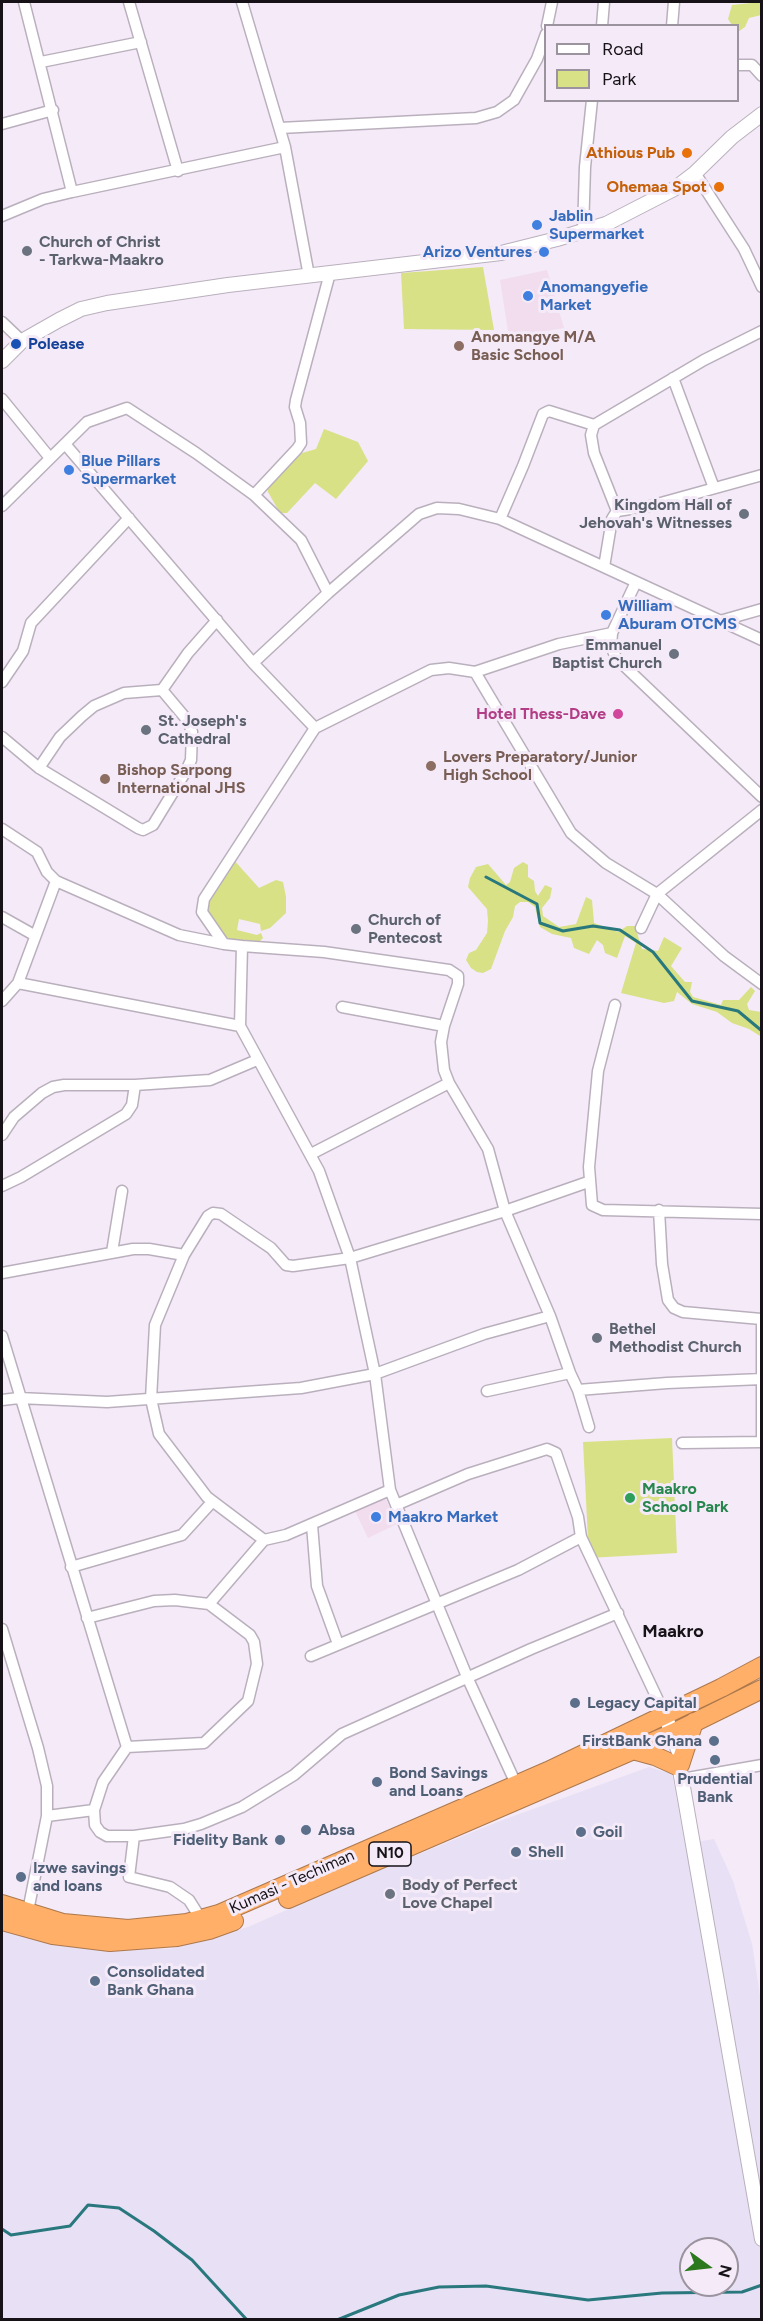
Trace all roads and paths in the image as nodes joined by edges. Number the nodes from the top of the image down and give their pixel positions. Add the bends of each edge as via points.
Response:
1 (24, 2) edge
2 (129, 2) edge
3 (242, 2) edge
4 (552, 2) edge
5 (604, 2) edge
6 (674, 2) edge
7 (547, 24) edge
8 (602, 24) edge
9 (672, 24) edge
10 (544, 40) edge
11 (141, 42) junction
12 (41, 62) junction
13 (739, 64) edge
14 (762, 76) edge
15 (592, 102) edge
16 (53, 110) junction
17 (762, 114) edge
18 (2, 124) edge
19 (280, 128) junction
20 (285, 147) junction
21 (178, 171) junction
22 (695, 173) junction
23 (72, 192) junction
24 (2, 216) edge
25 (583, 231) junction
26 (330, 273) junction
27 (309, 276) junction
28 (762, 287) edge
29 (2, 322) edge
30 (762, 331) edge
31 (22, 341) junction
32 (2, 362) edge
33 (673, 378) junction
34 (2, 399) edge
35 (594, 425) junction
36 (64, 444) junction
37 (50, 458) junction
38 (762, 475) edge
39 (714, 488) junction
40 (254, 495) junction
41 (2, 506) edge
42 (617, 511) junction
43 (129, 518) junction
44 (500, 519) junction
45 (604, 567) junction
46 (636, 582) junction
47 (328, 593) junction
48 (762, 609) edge
49 (217, 620) junction
50 (720, 621) junction
51 (612, 633) junction
52 (762, 640) edge
53 (253, 663) junction
54 (475, 672) junction
55 (2, 682) edge
56 (162, 690) junction
57 (315, 728) junction
58 (2, 737) edge
59 (39, 768) junction
60 (762, 797) edge
61 (762, 810) edge
62 (2, 829) edge
63 (56, 881) junction
64 (657, 894) junction
65 (2, 917) edge
66 (641, 928) dead end
67 (34, 935) junction
68 (224, 944) junction
69 (242, 946) junction
70 (18, 983) junction
71 (762, 984) edge
72 (2, 1001) edge
73 (615, 1005) dead end
74 (342, 1007) dead end
75 (240, 1026) junction
76 (444, 1026) junction
77 (257, 1060) junction
78 (449, 1083) junction
79 (135, 1085) junction
80 (2, 1135) edge
81 (311, 1154) junction
82 (588, 1182) junction
83 (2, 1186) edge
84 (122, 1191) dead end
85 (659, 1210) junction
86 (505, 1211) junction
87 (762, 1214) edge
88 (112, 1252) junction
89 (184, 1255) junction
90 (350, 1258) junction
91 (2, 1273) edge
92 (550, 1316) junction
93 (761, 1319) edge
94 (2, 1336) edge
95 (570, 1373) junction
96 (375, 1374) junction
97 (761, 1379) edge
98 (578, 1390) junction
99 (488, 1391) dead end
100 (19, 1398) junction
101 (151, 1399) junction
102 (2, 1400) edge
103 (589, 1427) dead end
104 (762, 1442) edge
105 (682, 1443) dead end
106 (390, 1490) junction
107 (212, 1502) junction
108 (396, 1505) junction
109 (312, 1525) junction
110 (581, 1537) junction
111 (264, 1540) junction
112 (71, 1567) junction
113 (436, 1603) junction
114 (209, 1604) junction
115 (618, 1613) junction
116 (87, 1618) junction
117 (2, 1629) edge
118 (338, 1644) junction
119 (312, 1656) dead end
120 (762, 1666) edge
121 (468, 1679) junction
122 (762, 1689) edge
123 (660, 1717) junction
124 (694, 1722) junction
125 (668, 1735) junction
126 (127, 1747) junction
127 (633, 1750) junction
128 (762, 1765) edge
129 (680, 1770) junction
130 (516, 1784) junction
131 (94, 1810) junction
132 (47, 1816) junction
133 (134, 1836) junction
134 (2, 1904) edge
135 (201, 1919) junction
136 (2, 1921) edge
137 (26, 1921) junction
138 (762, 2239) edge

1 - 12 street
2 - 11 street
3 - 19 street
4 - 7 street
5 - 8 street
6 - 9 street
10 - 19 street via 514,100 497,112 476,118
11 - 12 street
11 - 21 street
12 - 16 street
13 - 14 street via 752,65
15 - 25 street
16 - 18 street
16 - 23 street
17 - 22 street
19 - 20 street
20 - 21 street
20 - 27 street
21 - 23 street
22 - 25 street via 641,208
22 - 28 street via 744,249
23 - 24 street
25 - 26 street via 501,253
26 - 27 street
26 - 40 street via 296,400 301,443
27 - 31 street via 107,303 81,309
29 - 31 street
30 - 33 street
31 - 32 street
33 - 35 street
33 - 39 street
34 - 37 street
35 - 42 street via 594,453
35 - 44 street via 549,411 543,414
36 - 37 street
36 - 40 street via 87,422 127,408
36 - 43 street
37 - 41 street
38 - 39 street
39 - 42 street
40 - 47 street via 301,540
42 - 45 street via 612,519
43 - 49 street
43 - 55 street via 31,623 23,651
44 - 45 street
44 - 47 street via 437,508 419,514
45 - 46 street
46 - 50 street
46 - 51 street
47 - 53 street
48 - 50 street
49 - 53 street
49 - 56 street
50 - 52 street
51 - 54 street via 559,644
51 - 60 street via 611,646 624,668
53 - 57 street
54 - 57 street via 431,670
54 - 64 street via 571,832 606,863
56 - 59 street via 124,693 94,706 60,737
56 - 59 street via 188,721 193,745 186,771 148,828 138,828
57 - 68 street via 204,899 202,912
58 - 59 street
61 - 64 street
62 - 63 street via 37,852
63 - 67 street
63 - 68 street via 166,930
64 - 66 street
64 - 71 street via 724,956
65 - 67 street
67 - 70 street
68 - 69 street
69 - 75 street
69 - 76 street via 324,952 449,970 458,976 458,984
70 - 72 street
70 - 75 street
73 - 82 street via 598,1071
74 - 76 street
75 - 77 street
76 - 78 street via 441,1053
77 - 79 street via 210,1080
77 - 81 street
78 - 81 street
78 - 86 street via 488,1149
79 - 80 street via 53,1087 14,1117
79 - 83 street via 132,1105 126,1114
81 - 90 street
82 - 85 street via 592,1205 598,1209
82 - 86 street
84 - 88 street
85 - 87 street
85 - 93 street via 662,1264 674,1308
86 - 90 street
86 - 92 street
88 - 89 street via 141,1248
88 - 91 street
89 - 90 street via 208,1216 217,1212 271,1248 288,1266
89 - 101 street via 155,1325
90 - 96 street
92 - 95 street
92 - 96 street via 475,1337
93 - 97 street
94 - 100 street
95 - 98 street
95 - 99 street
96 - 101 street via 301,1389
96 - 106 street
97 - 98 street
97 - 104 street
98 - 103 street
100 - 101 street via 96,1402
100 - 102 street
100 - 112 street
101 - 107 street via 159,1434
104 - 105 street
106 - 108 street
106 - 109 street
107 - 111 street
107 - 112 street via 182,1535
108 - 110 street via 468,1474 547,1449 556,1453
108 - 113 street
109 - 111 street
109 - 118 street via 317,1586
110 - 113 street via 518,1570
110 - 115 street
111 - 114 street
112 - 116 street
113 - 118 street
113 - 121 street
114 - 116 street via 154,1601
114 - 126 street via 254,1642 257,1664 248,1701 204,1743
115 - 121 street via 531,1648
115 - 123 street
116 - 126 street
117 - 132 street via 46,1777
118 - 119 street
120 - 123 highway, Kumasi - Techiman / N10
121 - 130 street
121 - 133 street via 342,1734 294,1775 242,1807 184,1829
122 - 124 highway, N10
123 - 125 street
123 - 130 highway, Kumasi - Techiman / N10
124 - 125 highway, N10
124 - 129 highway
125 - 127 highway, N10
125 - 129 street
126 - 131 street via 103,1782
127 - 129 highway via 655,1755
127 - 137 highway, N10 via 209,1930 177,1938 110,1942 53,1935
128 - 129 street
129 - 138 street
130 - 135 highway, Kumasi - Techiman / N10 via 258,1899
131 - 132 street
131 - 133 street via 100,1832 107,1836
132 - 137 street
133 - 135 street via 129,1877 171,1887 189,1900
134 - 137 highway, Kumasi - Techiman / N10
135 - 137 highway, Kumasi - Techiman / N10 via 128,1929
136 - 137 highway, N10

